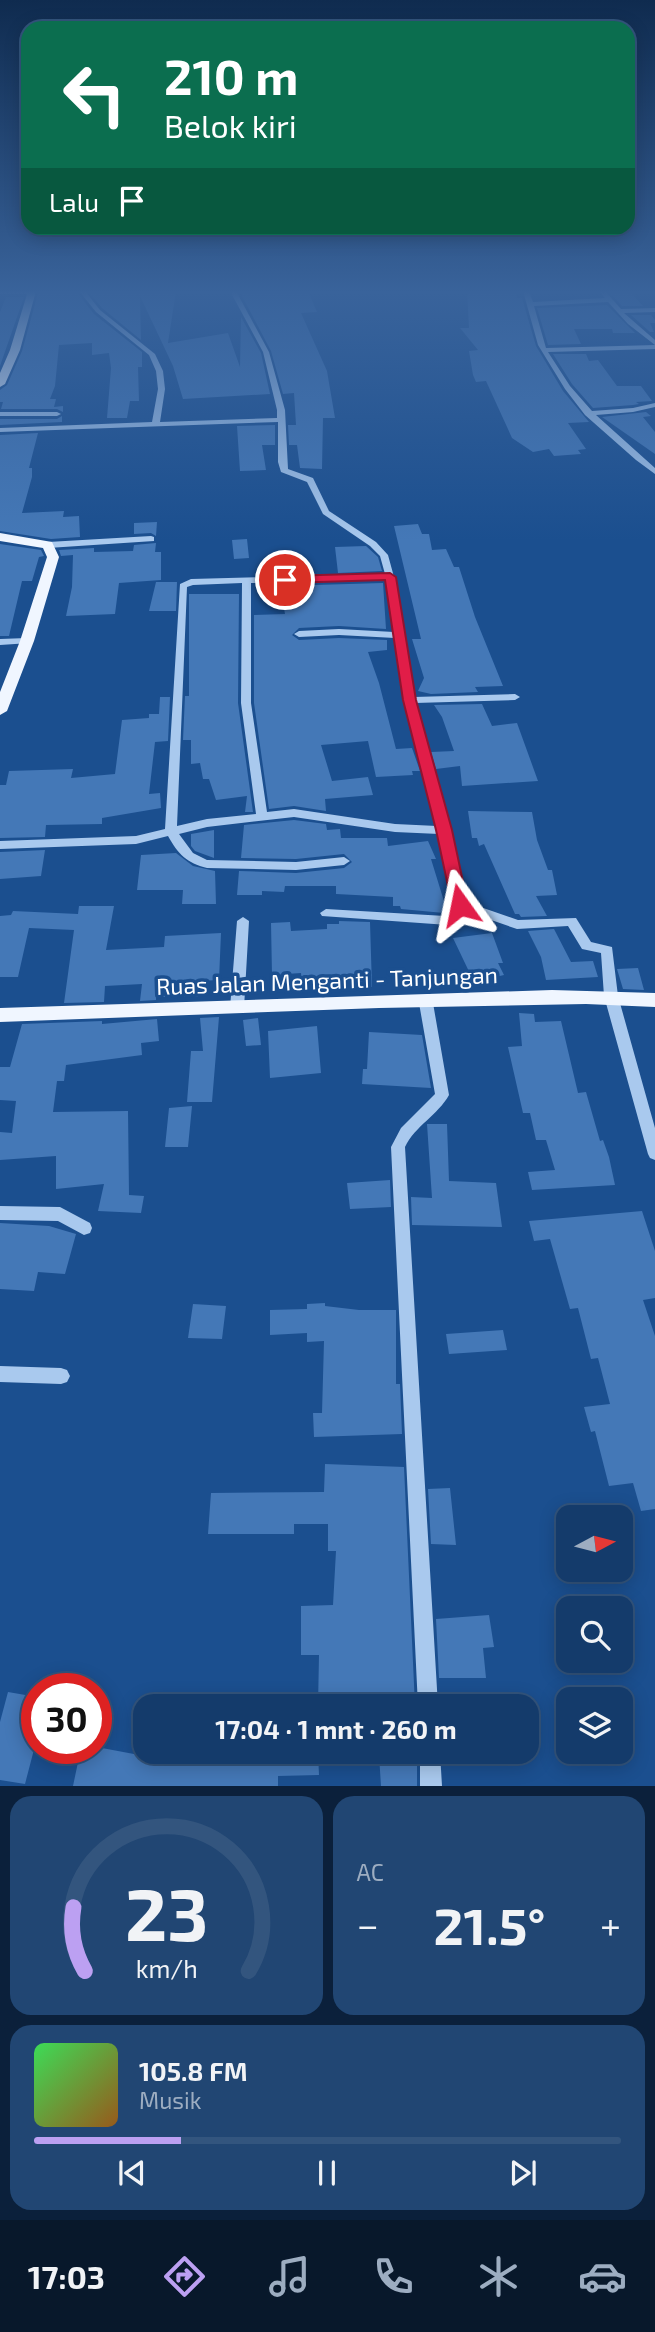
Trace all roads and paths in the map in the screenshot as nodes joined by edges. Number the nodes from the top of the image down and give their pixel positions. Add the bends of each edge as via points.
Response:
1 (159, 374) edge
2 (271, 374) edge
3 (561, 374) edge
4 (655, 405) edge
5 (587, 413) junction
6 (0, 414) edge
7 (57, 414) dead end
8 (281, 420) junction
9 (155, 425) junction
10 (0, 429) edge
11 (655, 472) edge
12 (0, 537) edge
13 (151, 539) dead end
14 (48, 545) junction
15 (390, 577) junction
16 (247, 581) junction
17 (299, 634) dead end
18 (399, 635) junction
19 (27, 641) junction
20 (0, 642) edge
21 (515, 697) dead end
22 (409, 700) junction
23 (0, 711) edge
24 (262, 815) junction
25 (172, 830) junction
26 (444, 830) junction
27 (0, 845) edge
28 (344, 861) dead end
29 (460, 905) junction
30 (326, 913) dead end
31 (243, 921) dead end
32 (611, 996) junction
33 (655, 1000) edge
34 (426, 1003) junction
35 (237, 1008) junction
36 (0, 1015) edge
37 (655, 1154) edge
38 (0, 1213) edge
39 (84, 1228) dead end
40 (0, 1374) edge
41 (61, 1376) dead end
42 (427, 1694) edge
43 (430, 1764) edge
44 (431, 1786) edge

1 - 9 street via 163,392
2 - 8 street
3 - 5 street
4 - 5 street
5 - 11 street
6 - 7 street
8 - 9 street
8 - 15 street via 284,470 310,480 326,512 380,550
9 - 10 street
12 - 14 main road
13 - 14 street
14 - 19 main road via 53,556
15 - 16 street
15 - 18 street
16 - 24 street via 246,703
16 - 25 street via 183,586
17 - 18 street
18 - 22 street
19 - 20 street
19 - 23 main road
21 - 22 street
22 - 26 street
24 - 25 street
24 - 26 street via 294,813 395,828
25 - 27 street via 135,840
25 - 28 street via 187,857 195,862 296,866
26 - 29 street
29 - 30 street via 448,921
29 - 32 street via 517,925 572,921 587,946 607,950
31 - 35 street
32 - 33 main road, Ruas Jalan Menganti - Tanjungan
32 - 34 main road, Ruas Jalan Menganti - Tanjungan
32 - 37 street
34 - 35 main road, Ruas Jalan Menganti - Tanjungan
34 - 42 street via 442,1095 402,1135 398,1147
35 - 36 main road, Ruas Jalan Menganti - Tanjungan
38 - 39 street via 60,1214
40 - 41 street
43 - 44 street

